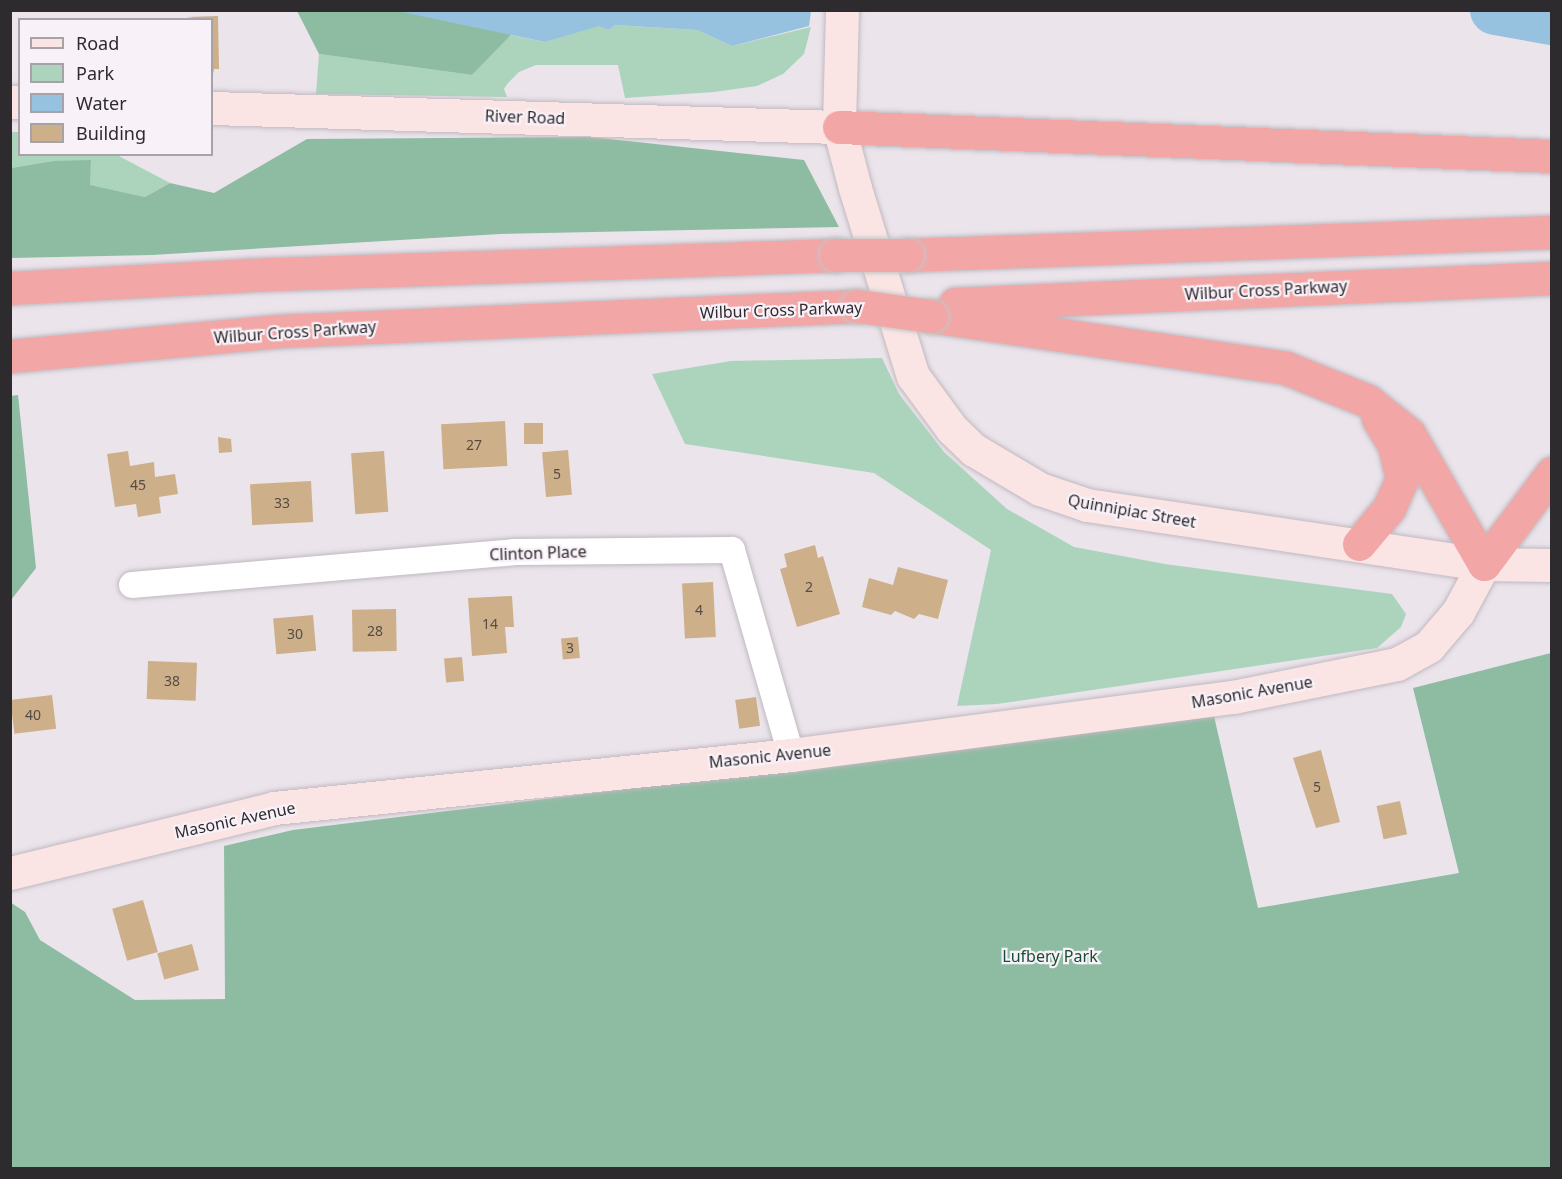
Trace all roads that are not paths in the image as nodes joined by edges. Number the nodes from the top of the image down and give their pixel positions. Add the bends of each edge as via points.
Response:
1 (840, 20) edge
2 (213, 108) edge
3 (839, 127) junction
4 (1551, 156) edge
5 (1551, 231) edge
6 (1551, 278) edge
7 (15, 287) edge
8 (930, 311) junction
9 (10, 356) edge
10 (1368, 401) junction
11 (1551, 473) edge
12 (1359, 544) junction
13 (1484, 564) junction
14 (1551, 565) edge
15 (132, 585) dead end
16 (790, 755) junction
17 (10, 873) edge

1 - 3 main road, Quinnipiac Street
2 - 3 main road, River Road
3 - 4 highway
3 - 12 main road, Quinnipiac Street via 913,376 952,429 975,450 1040,489 1087,505
5 - 7 highway, bridge via 247,275
6 - 8 highway, Wilbur Cross Parkway
8 - 9 highway, Wilbur Cross Parkway, bridge via 857,306 280,331
8 - 10 highway via 1286,368
10 - 12 highway via 1394,445 1402,479 1389,508
10 - 13 highway via 1409,434
11 - 13 highway
12 - 13 main road, Quinnipiac Street
13 - 14 main road, Quinnipiac Street
13 - 16 main road, Masonic Avenue via 1458,612 1429,646 1397,664 1233,697
15 - 16 street, Clinton Place via 514,552 732,550
16 - 17 main road, Masonic Avenue via 274,808

